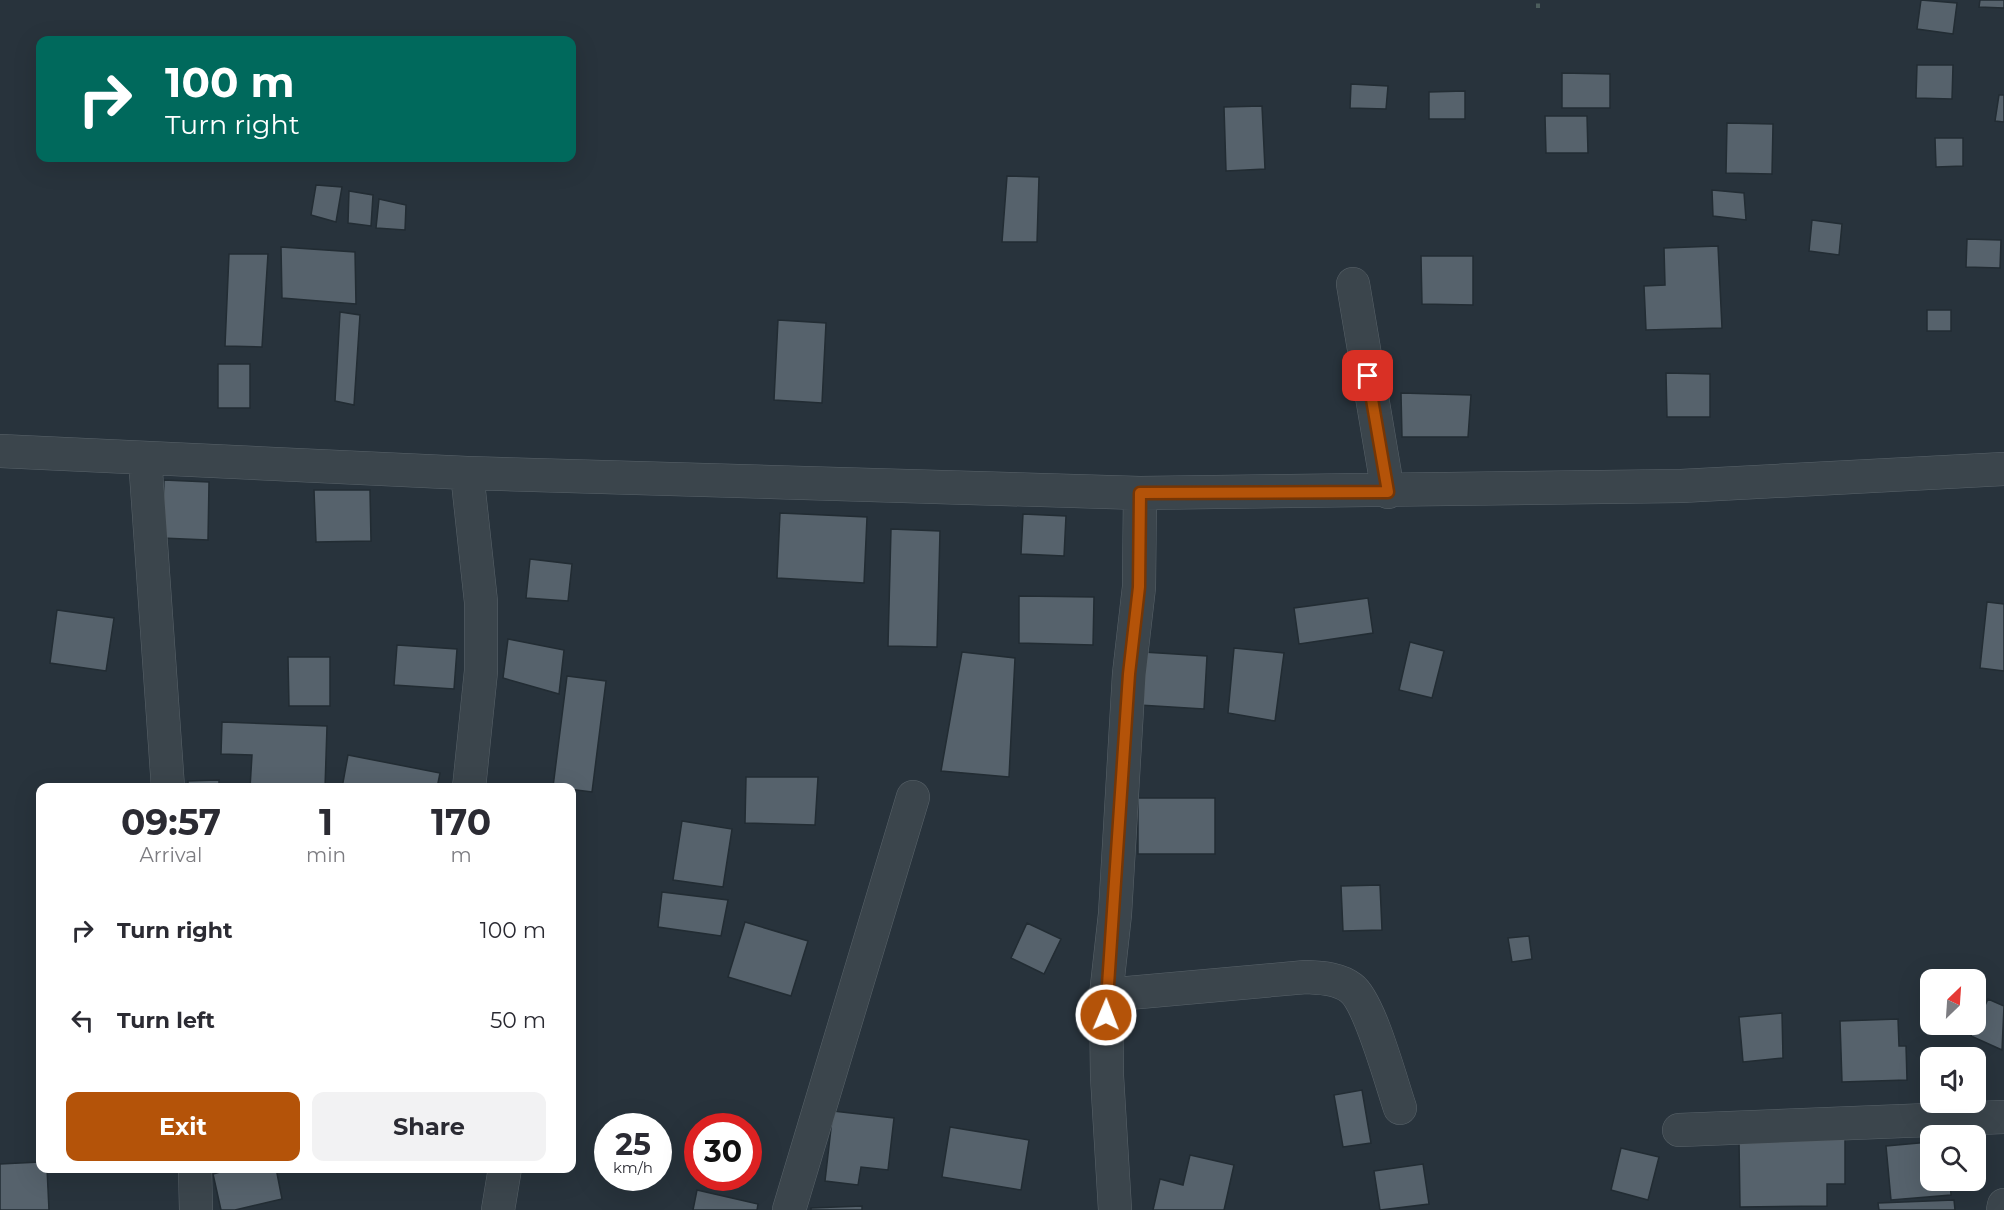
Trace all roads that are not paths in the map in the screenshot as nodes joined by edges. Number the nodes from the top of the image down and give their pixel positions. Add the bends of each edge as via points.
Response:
1 (1353, 284) dead end
2 (0, 451) edge
3 (145, 458) junction
4 (2004, 469) edge
5 (467, 473) junction
6 (1388, 492) junction
7 (1140, 493) junction
8 (168, 783) edge
9 (470, 783) edge
10 (913, 797) dead end
11 (1106, 995) junction
12 (1400, 1108) dead end
13 (2004, 1117) edge
14 (1679, 1130) dead end
15 (195, 1173) edge
16 (504, 1173) edge
17 (2004, 1205) edge
18 (196, 1210) edge
19 (498, 1210) edge
20 (789, 1210) edge
21 (1115, 1210) edge
22 (2003, 1210) edge

1 - 6 street
2 - 3 street
3 - 5 street
3 - 8 street
4 - 6 street via 1681,486
5 - 7 street
5 - 9 street via 481,602 481,671
6 - 7 street
7 - 11 street via 1139,587
10 - 20 street
11 - 12 street via 1306,976 1335,980 1352,988 1364,1003
11 - 21 street
13 - 14 street
15 - 18 street
16 - 19 street
17 - 22 street

